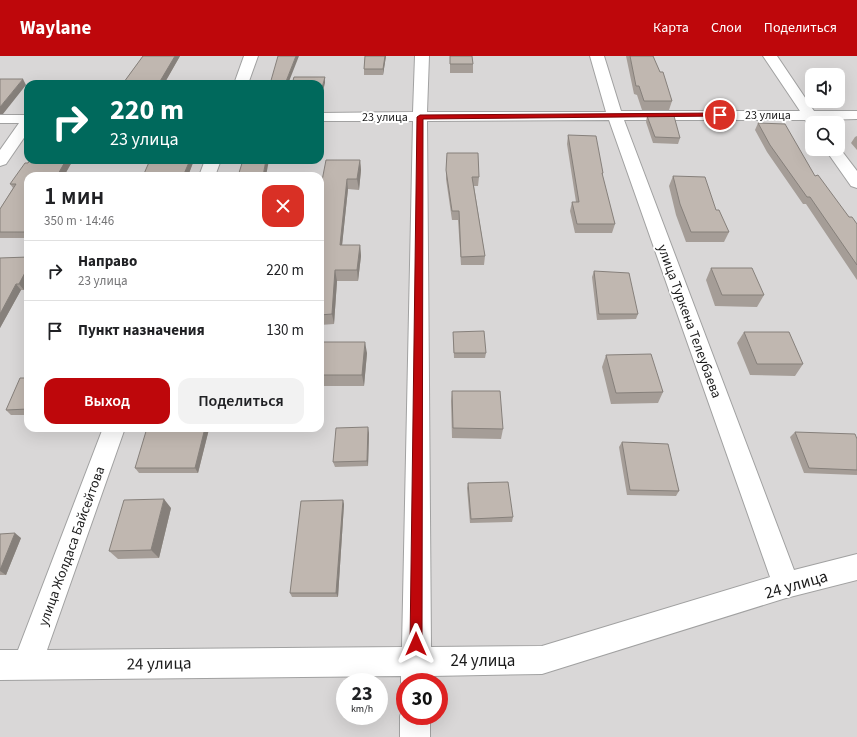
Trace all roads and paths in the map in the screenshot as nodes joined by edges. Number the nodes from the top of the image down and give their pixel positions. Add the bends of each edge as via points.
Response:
1 (251, 56) edge
2 (422, 56) edge
3 (596, 56) edge
4 (770, 56) edge
5 (242, 80) edge
6 (857, 115) edge
7 (615, 116) junction
8 (810, 116) edge
9 (845, 116) edge
10 (420, 117) junction
11 (324, 118) edge
12 (0, 119) edge
13 (805, 119) edge
14 (24, 120) edge
15 (24, 126) edge
16 (838, 156) edge
17 (0, 161) edge
18 (857, 183) edge
19 (113, 432) edge
20 (857, 567) edge
21 (786, 585) junction
22 (0, 665) edge
23 (27, 665) junction
24 (416, 671) edge
25 (415, 725) edge
26 (415, 737) edge

1 - 5 street
2 - 10 street
3 - 7 street, улица Туркена Телеубаева
4 - 8 street
6 - 9 street, 23 улица
7 - 10 street, 23 улица
7 - 13 street, 23 улица
7 - 21 street, улица Туркена Телеубаева
10 - 11 street, 23 улица
10 - 24 street
12 - 14 street
15 - 17 street
16 - 18 street
19 - 23 street, улица Жолдаса Байсейтова
20 - 21 street, 24 улица
21 - 24 street, 24 улица via 542,660
22 - 23 street, 24 улица
23 - 24 street, 24 улица
25 - 26 street

